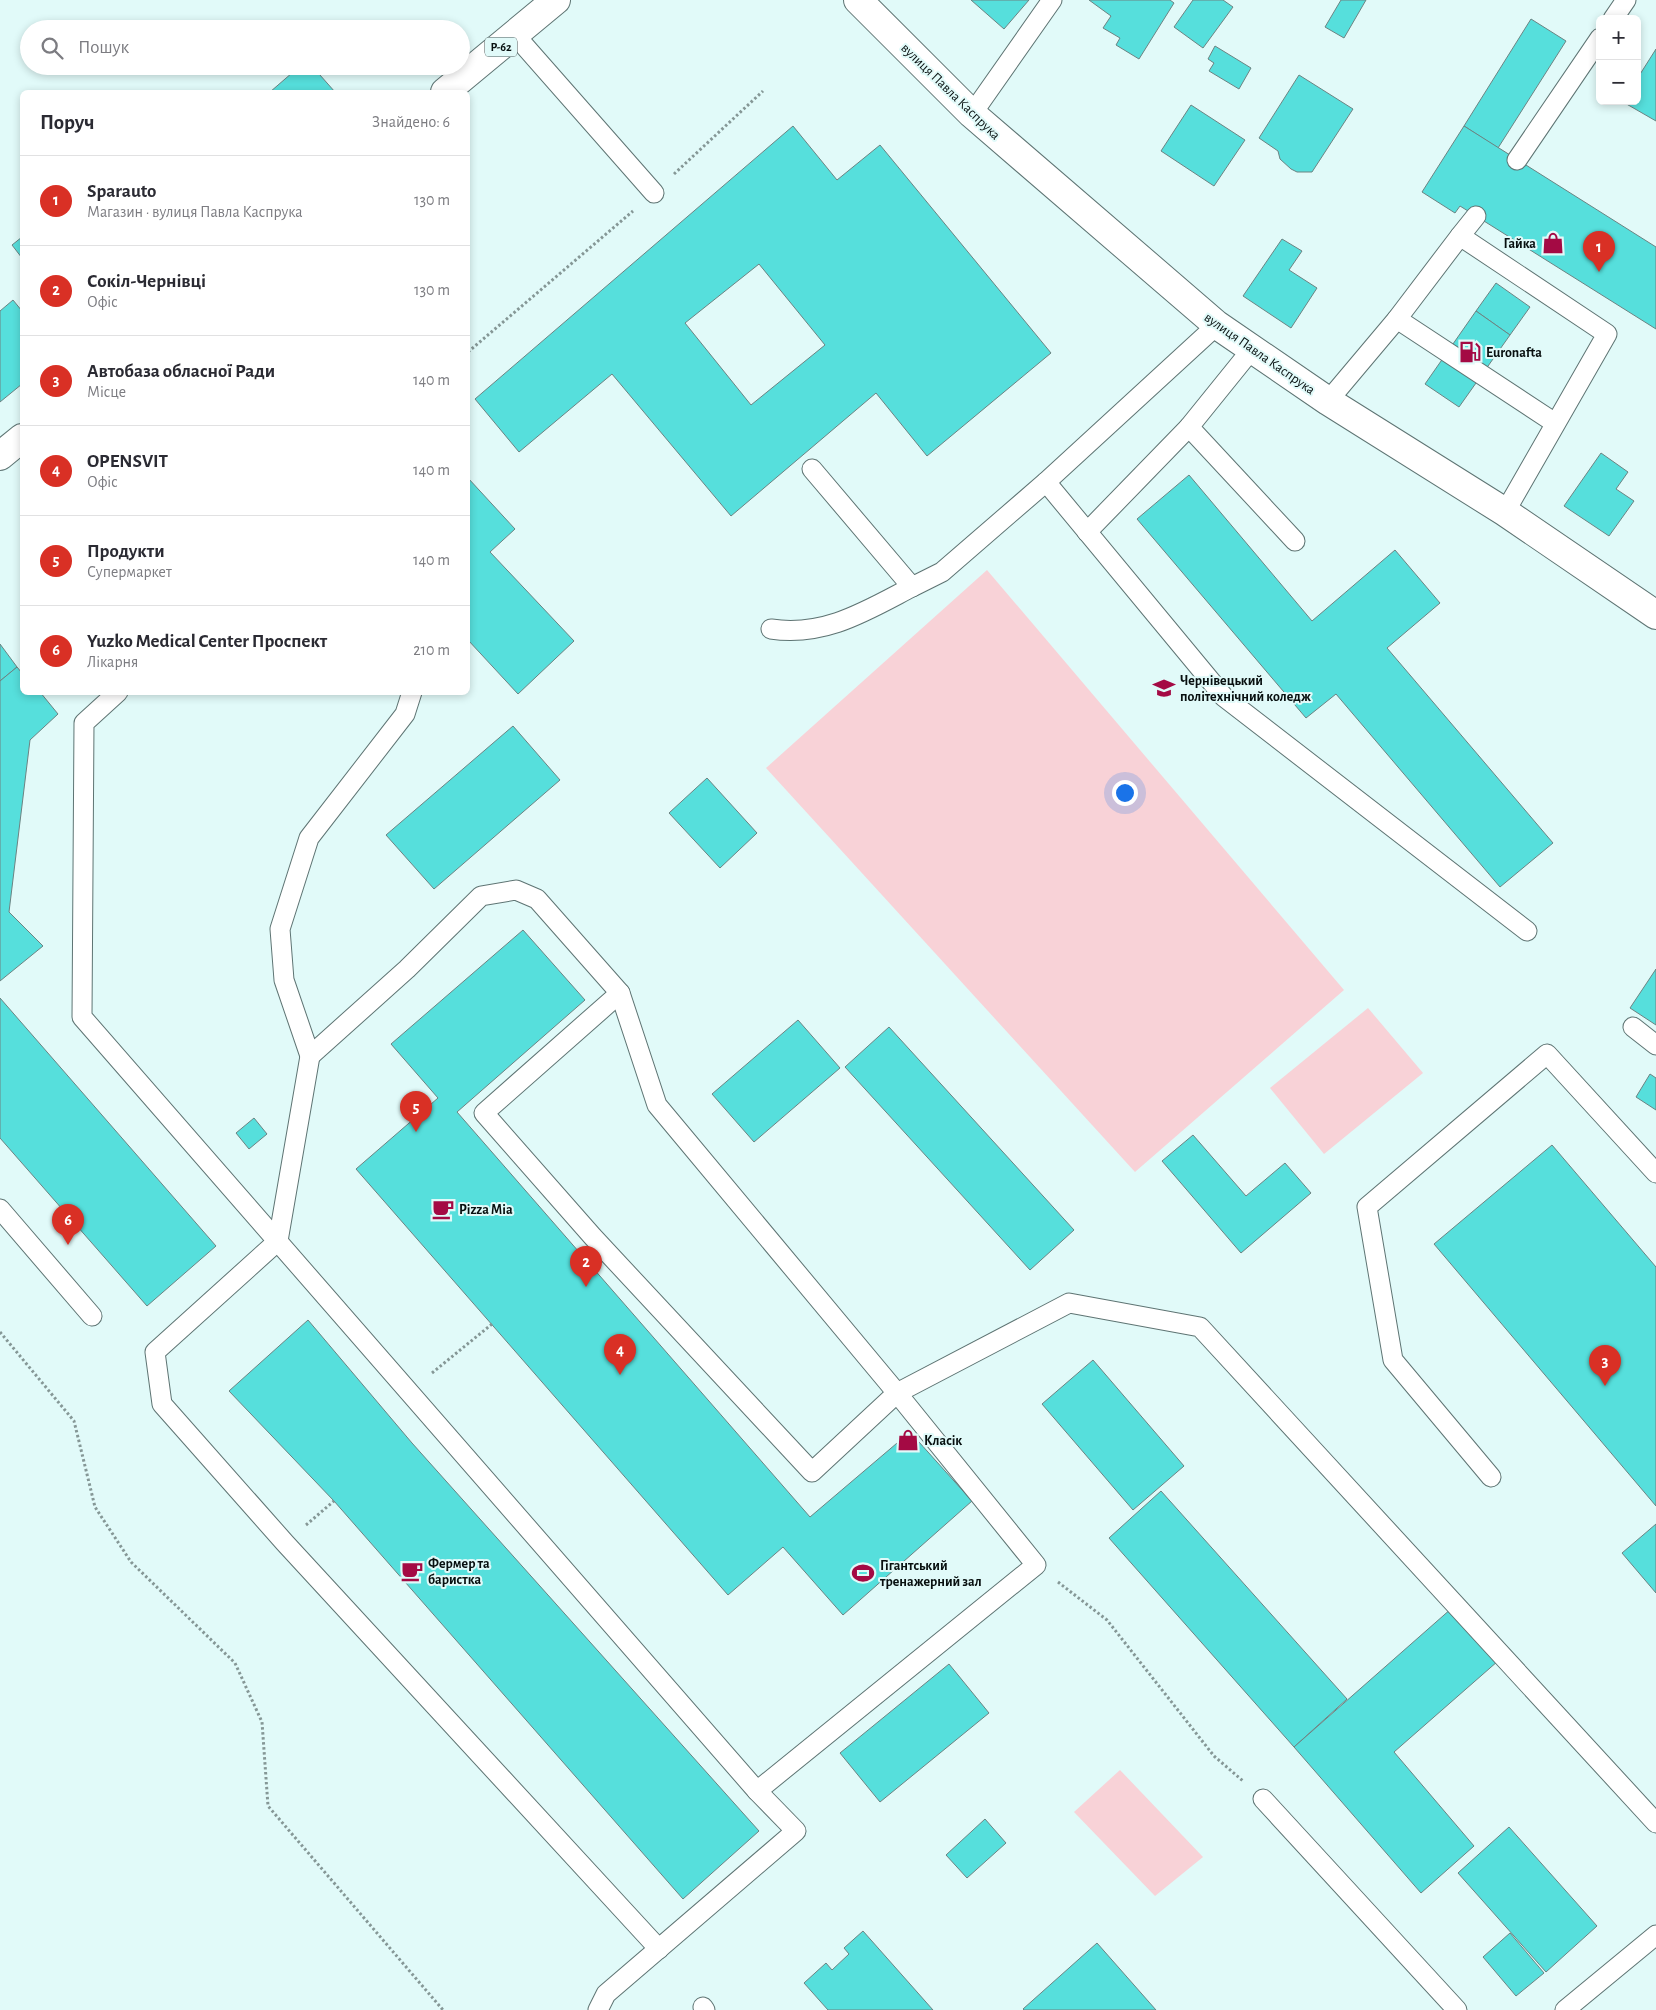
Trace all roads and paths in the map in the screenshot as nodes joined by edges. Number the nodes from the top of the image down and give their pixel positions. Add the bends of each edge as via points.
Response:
1 (556, 0) edge
2 (858, 0) edge
3 (1052, 0) edge
4 (1626, 0) edge
5 (1616, 15) edge
6 (515, 35) junction
7 (1596, 44) edge
8 (470, 72) edge
9 (466, 75) edge
10 (447, 90) edge
11 (763, 91) dead end
12 (972, 114) junction
13 (1517, 160) dead end
14 (654, 192) junction
15 (1476, 216) dead end
16 (1460, 236) junction
17 (1397, 319) junction
18 (1217, 325) junction
19 (1252, 349) junction
20 (470, 350) edge
21 (1328, 401) junction
22 (1555, 423) junction
23 (1189, 427) junction
24 (20, 440) edge
25 (0, 456) edge
26 (812, 468) dead end
27 (1046, 482) junction
28 (1505, 512) junction
29 (1086, 532) junction
30 (1296, 541) dead end
31 (912, 587) junction
32 (1656, 615) edge
33 (771, 629) dead end
34 (115, 695) edge
35 (411, 695) edge
36 (1528, 931) dead end
37 (620, 993) junction
38 (1633, 1027) dead end
39 (1656, 1044) edge
40 (310, 1056) junction
41 (1656, 1173) edge
42 (0, 1209) edge
43 (278, 1241) junction
44 (92, 1316) dead end
45 (492, 1324) dead end
46 (0, 1332) edge
47 (410, 1391) junction
48 (897, 1393) junction
49 (1491, 1477) dead end
50 (334, 1501) dead end
51 (285, 1543) junction
52 (1036, 1565) junction
53 (757, 1791) junction
54 (1264, 1799) joint
55 (1656, 1823) edge
56 (1656, 1935) edge
57 (659, 1949) junction
58 (443, 2010) edge
59 (598, 2010) edge
60 (1457, 2010) edge
61 (1565, 2010) edge

1 - 6 street, Р-62
2 - 12 street, вулиця Павла Каспрука
3 - 12 lane
4 - 5 lane
6 - 8 street, Р-62
6 - 14 lane
7 - 13 lane
9 - 10 street, Р-62
11 - 14 path
12 - 18 street, вулиця Павла Каспрука
14 - 20 path
15 - 16 lane
16 - 17 lane
16 - 22 lane via 1607,334
17 - 21 lane
17 - 22 lane
18 - 19 street, вулиця Павла Каспрука
18 - 27 lane
19 - 21 street, вулиця Павла Каспрука
19 - 23 lane
21 - 28 street, вулиця Павла Каспрука
22 - 28 lane
23 - 29 lane
23 - 30 lane
24 - 25 street
26 - 31 lane
27 - 29 lane
27 - 31 lane via 942,572
28 - 32 street, вулиця Павла Каспрука
29 - 36 lane via 1224,697
31 - 33 lane via 858,615 820,629 793,632
34 - 43 lane via 84,723 82,1018
35 - 40 lane via 405,714 310,838 280,929 284,980
37 - 40 lane via 537,899 516,890 481,896 408,969
37 - 48 lane via 657,1105
37 - 48 lane via 484,1113 593,1237 812,1472
38 - 39 lane
40 - 43 lane
41 - 49 lane via 1547,1054 1367,1207 1393,1360
42 - 44 lane
43 - 47 lane
43 - 51 lane via 155,1352 162,1404
45 - 47 path
46 - 58 path via 74,1422 95,1507 131,1562 235,1664 262,1722 268,1806
47 - 53 lane
48 - 52 lane
48 - 55 lane via 1069,1303 1200,1328
50 - 51 path
51 - 57 lane
52 - 53 lane
52 - 54 path via 1107,1620 1214,1756
53 - 57 lane via 796,1831
54 - 60 lane
56 - 61 lane
57 - 59 lane via 606,1994

